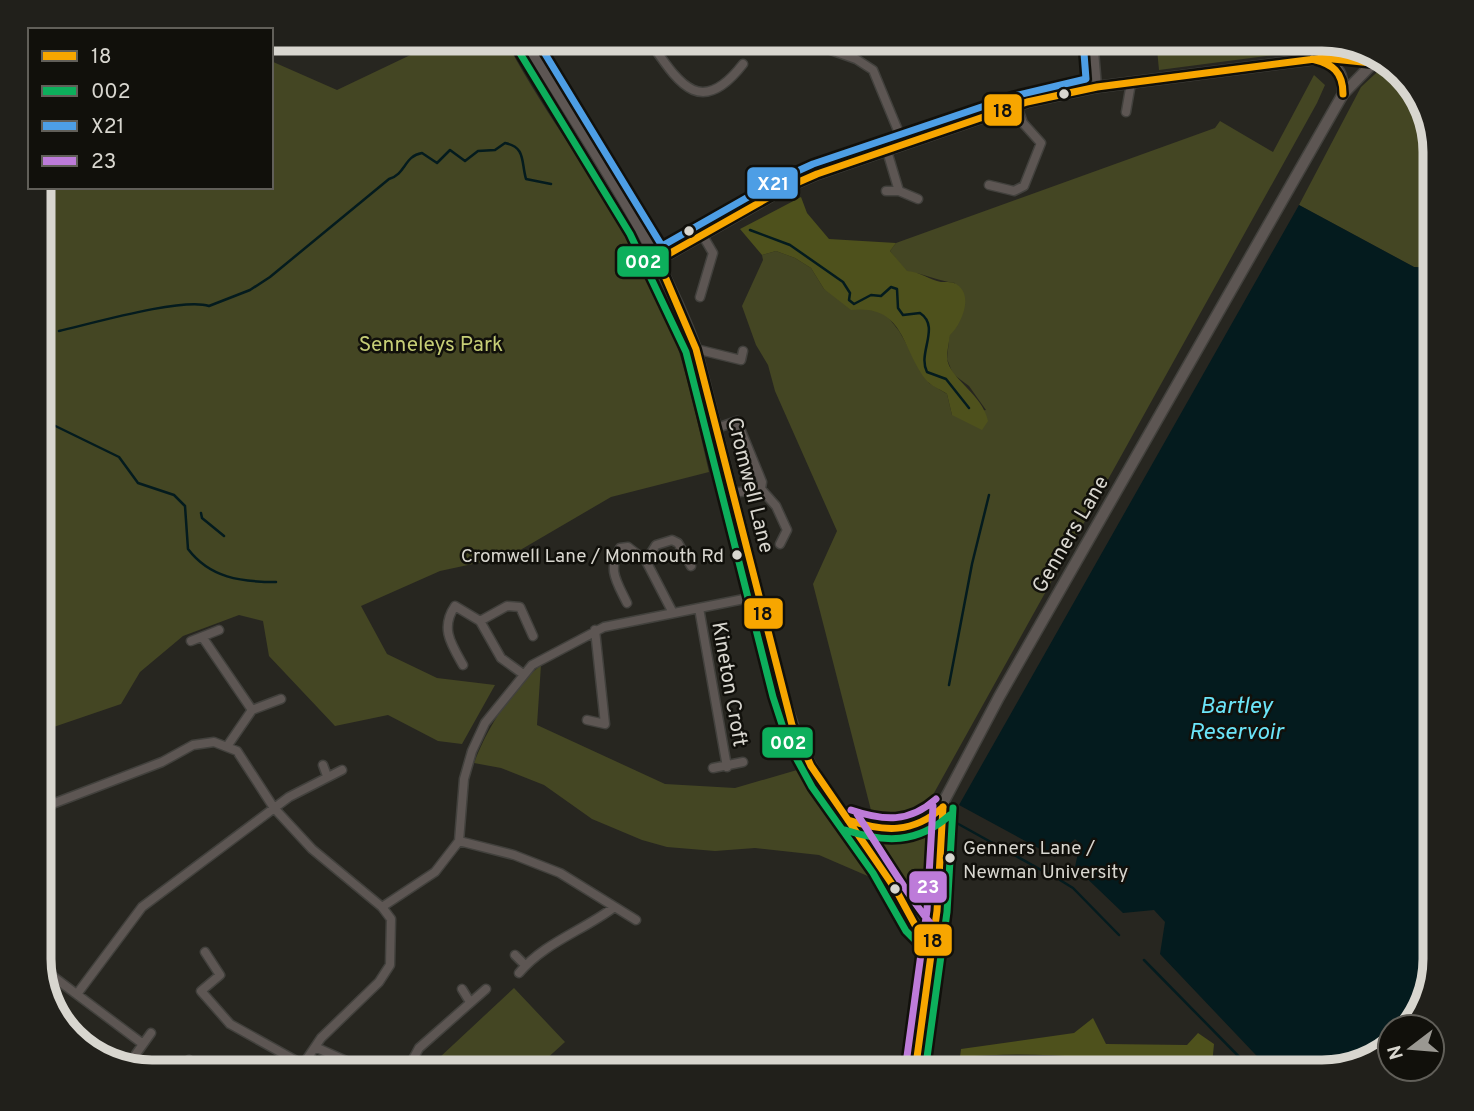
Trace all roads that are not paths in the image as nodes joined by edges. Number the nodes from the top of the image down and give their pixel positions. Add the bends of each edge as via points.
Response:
1 (532, 51) edge
2 (657, 51) edge
3 (835, 51) edge
4 (1094, 51) edge
5 (1312, 60) junction
6 (1364, 60) edge
7 (743, 64) dead end
8 (1372, 64) edge
9 (1131, 83) junction
10 (1097, 87) junction
11 (1343, 93) junction
12 (1017, 106) junction
13 (1126, 112) dead end
14 (904, 145) junction
15 (887, 151) junction
16 (989, 185) dead end
17 (886, 191) dead end
18 (899, 191) junction
19 (918, 199) dead end
20 (703, 236) junction
21 (658, 260) junction
22 (701, 297) dead end
23 (695, 349) junction
24 (743, 351) dead end
25 (717, 428) junction
26 (761, 489) junction
27 (733, 493) junction
28 (779, 544) dead end
29 (646, 561) junction
30 (691, 566) dead end
31 (759, 596) junction
32 (627, 603) dead end
33 (699, 608) junction
34 (673, 613) junction
35 (481, 621) junction
36 (219, 630) dead end
37 (595, 630) junction
38 (533, 636) dead end
39 (202, 638) junction
40 (191, 641) dead end
41 (463, 665) dead end
42 (523, 674) junction
43 (281, 699) dead end
44 (252, 710) junction
45 (587, 720) dead end
46 (228, 745) junction
47 (743, 762) dead end
48 (323, 765) dead end
49 (727, 766) junction
50 (713, 768) dead end
51 (342, 771) dead end
52 (327, 776) junction
53 (51, 804) edge
54 (943, 807) junction
55 (274, 808) junction
56 (848, 820) junction
57 (459, 841) junction
58 (382, 907) junction
59 (613, 908) junction
60 (636, 920) dead end
61 (933, 938) junction
62 (205, 952) dead end
63 (515, 955) dead end
64 (525, 965) junction
65 (519, 973) dead end
66 (53, 976) edge
67 (462, 989) dead end
68 (486, 989) dead end
69 (77, 994) junction
70 (470, 1002) junction
71 (151, 1033) dead end
72 (143, 1044) junction
73 (316, 1047) junction
74 (136, 1054) dead end
75 (287, 1060) edge
76 (306, 1060) edge
77 (344, 1060) edge
78 (413, 1060) edge
79 (916, 1060) edge

1 - 21 street, Cromwell Lane
2 - 7 street via 689,89 723,87
3 - 14 street via 873,69
4 - 10 street
5 - 6 street
5 - 9 street
5 - 11 street via 1334,65 1341,72
8 - 11 street, Genners Lane
9 - 10 street
9 - 13 street
10 - 12 street
11 - 54 street, Genners Lane via 999,697
12 - 14 street
12 - 16 street via 1023,123 1041,143 1024,186 1014,191
14 - 15 street
15 - 18 street
15 - 20 street via 785,188
17 - 18 street
18 - 19 street
20 - 21 street
20 - 22 street via 713,253
21 - 23 street, Cromwell Lane
23 - 24 street via 741,360
23 - 25 street, Cromwell Lane
25 - 26 street via 737,421 757,465
25 - 27 street, Cromwell Lane
26 - 27 street
26 - 28 street via 776,506 787,530
27 - 31 street, Cromwell Lane
29 - 30 street via 656,545 672,540
29 - 32 street via 628,547 620,548 612,561 612,573
29 - 34 street
31 - 33 street
31 - 56 street, Cromwell Lane via 792,724 811,766
33 - 34 street
33 - 49 street, Kineton Croft
34 - 37 street
35 - 38 street via 507,606 520,607
35 - 41 street via 455,606 450,614 448,638
35 - 42 street via 501,658
36 - 39 street
37 - 42 street
37 - 45 street via 605,724
39 - 40 street
39 - 44 street
42 - 57 street via 485,723 472,751 464,779
43 - 44 street
44 - 46 street
46 - 53 street via 193,745 162,762
46 - 55 street via 237,751
47 - 49 street, Kineton Croft
48 - 52 street
49 - 50 street, Kineton Croft
51 - 52 street
52 - 55 street
54 - 56 street via 926,821 900,832
54 - 61 street, Genners Lane
55 - 58 street via 320,856
55 - 69 street via 142,907
56 - 61 street, Cromwell Lane via 915,925
57 - 58 street via 435,872
57 - 59 street via 560,873
58 - 73 street via 391,919 390,965
59 - 60 street
59 - 64 street via 591,925 554,942
61 - 79 street, Genners Lane
62 - 75 street via 220,975 201,991 230,1024
63 - 64 street
64 - 65 street
66 - 69 street
67 - 70 street
68 - 70 street
69 - 72 street
70 - 78 street via 419,1048
71 - 72 street
72 - 74 street
73 - 76 street
73 - 77 street

